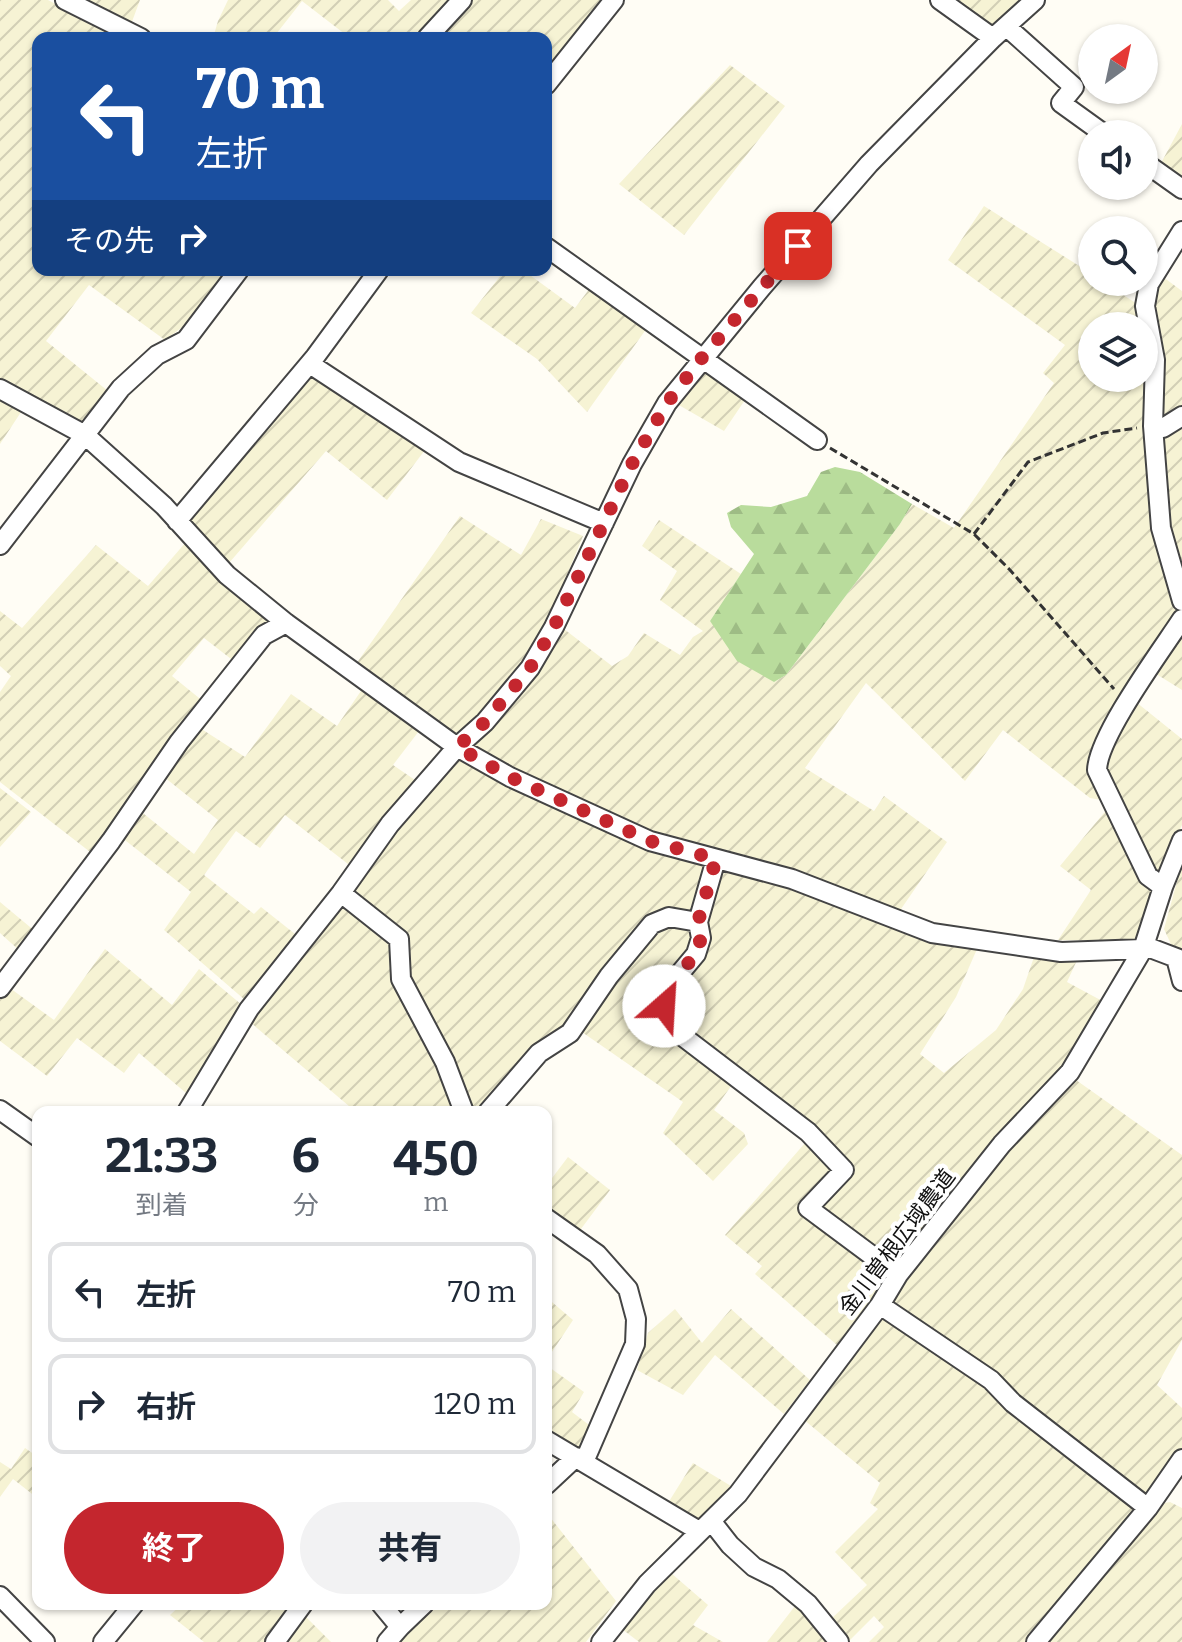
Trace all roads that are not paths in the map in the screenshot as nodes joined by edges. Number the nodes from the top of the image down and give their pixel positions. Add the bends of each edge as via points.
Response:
1 (65, 0) edge
2 (462, 0) edge
3 (614, 0) edge
4 (940, 0) edge
5 (1035, 0) edge
6 (129, 32) edge
7 (433, 32) edge
8 (1000, 32) junction
9 (552, 78) edge
10 (1085, 120) edge
11 (1158, 172) edge
12 (1182, 189) edge
13 (1182, 231) edge
14 (552, 251) edge
15 (234, 276) edge
16 (375, 276) edge
17 (701, 359) junction
18 (310, 364) junction
19 (0, 389) edge
20 (1182, 416) edge
21 (1153, 426) junction
22 (85, 435) junction
23 (817, 440) road end
24 (177, 521) junction
25 (604, 523) junction
26 (0, 545) edge
27 (1182, 601) edge
28 (1182, 619) edge
29 (286, 623) junction
30 (457, 747) junction
31 (1182, 840) edge
32 (716, 859) junction
33 (1163, 887) junction
34 (341, 893) junction
35 (698, 922) junction
36 (1144, 948) junction
37 (1179, 959) edge
38 (1182, 981) edge
39 (0, 988) edge
40 (191, 1106) edge
41 (462, 1106) edge
42 (493, 1106) edge
43 (0, 1110) edge
44 (32, 1133) edge
45 (552, 1222) edge
46 (898, 1275) junction
47 (880, 1305) junction
48 (552, 1444) edge
49 (1182, 1459) edge
50 (580, 1460) junction
51 (552, 1481) edge
52 (1148, 1508) junction
53 (706, 1527) junction
54 (0, 1596) edge
55 (129, 1610) edge
56 (299, 1610) edge
57 (386, 1610) edge
58 (418, 1610) edge
59 (400, 1627) junction
60 (45, 1642) edge
61 (103, 1642) edge
62 (275, 1642) edge
63 (387, 1642) edge
64 (601, 1642) edge
65 (839, 1642) edge
66 (1036, 1642) edge

1 - 6 street
2 - 7 street
3 - 9 street
4 - 8 street
5 - 8 street
8 - 10 street via 1074,87 1061,103
8 - 17 street via 869,164
11 - 12 street
13 - 21 street via 1149,284 1145,306 1155,360
14 - 17 street
15 - 22 street via 186,340 157,355 121,388
16 - 18 street
17 - 23 street
17 - 25 street via 667,403
18 - 24 street
18 - 25 street via 459,462
19 - 22 street
20 - 21 street via 1163,428
21 - 27 street via 1161,528
22 - 24 street
22 - 26 street
24 - 29 street via 227,575
25 - 30 street via 530,668
28 - 33 street via 1127,704 1098,757 1097,770 1148,876
29 - 30 street
29 - 39 street via 264,635 179,742
30 - 32 street via 650,841
30 - 34 street via 390,824
31 - 33 street, 金川曽根広域農道
32 - 35 street
32 - 36 street via 792,879 932,933 1061,952
33 - 36 street, 金川曽根広域農道
34 - 40 street via 249,1009
34 - 41 street via 399,939 401,979
35 - 42 street via 669,917 652,924 570,1033 539,1053
35 - 46 street via 696,954 670,985 664,1006 677,1032 808,1132 844,1170 808,1208
36 - 37 street
36 - 46 street, 金川曽根広域農道 via 1070,1072 1002,1144
37 - 38 street
43 - 44 street
45 - 50 street via 597,1254 628,1289 636,1319 635,1344
46 - 47 street, 金川曽根広域農道
47 - 52 street via 991,1380
47 - 53 street, 金川曽根広域農道 via 738,1494
48 - 50 street
49 - 52 street
50 - 51 street
50 - 53 street
52 - 66 street
53 - 64 street, 金川曽根広域農道 via 647,1584
53 - 65 street via 808,1604
54 - 60 street
55 - 61 street
56 - 62 street
57 - 59 street
58 - 59 street
59 - 63 street

